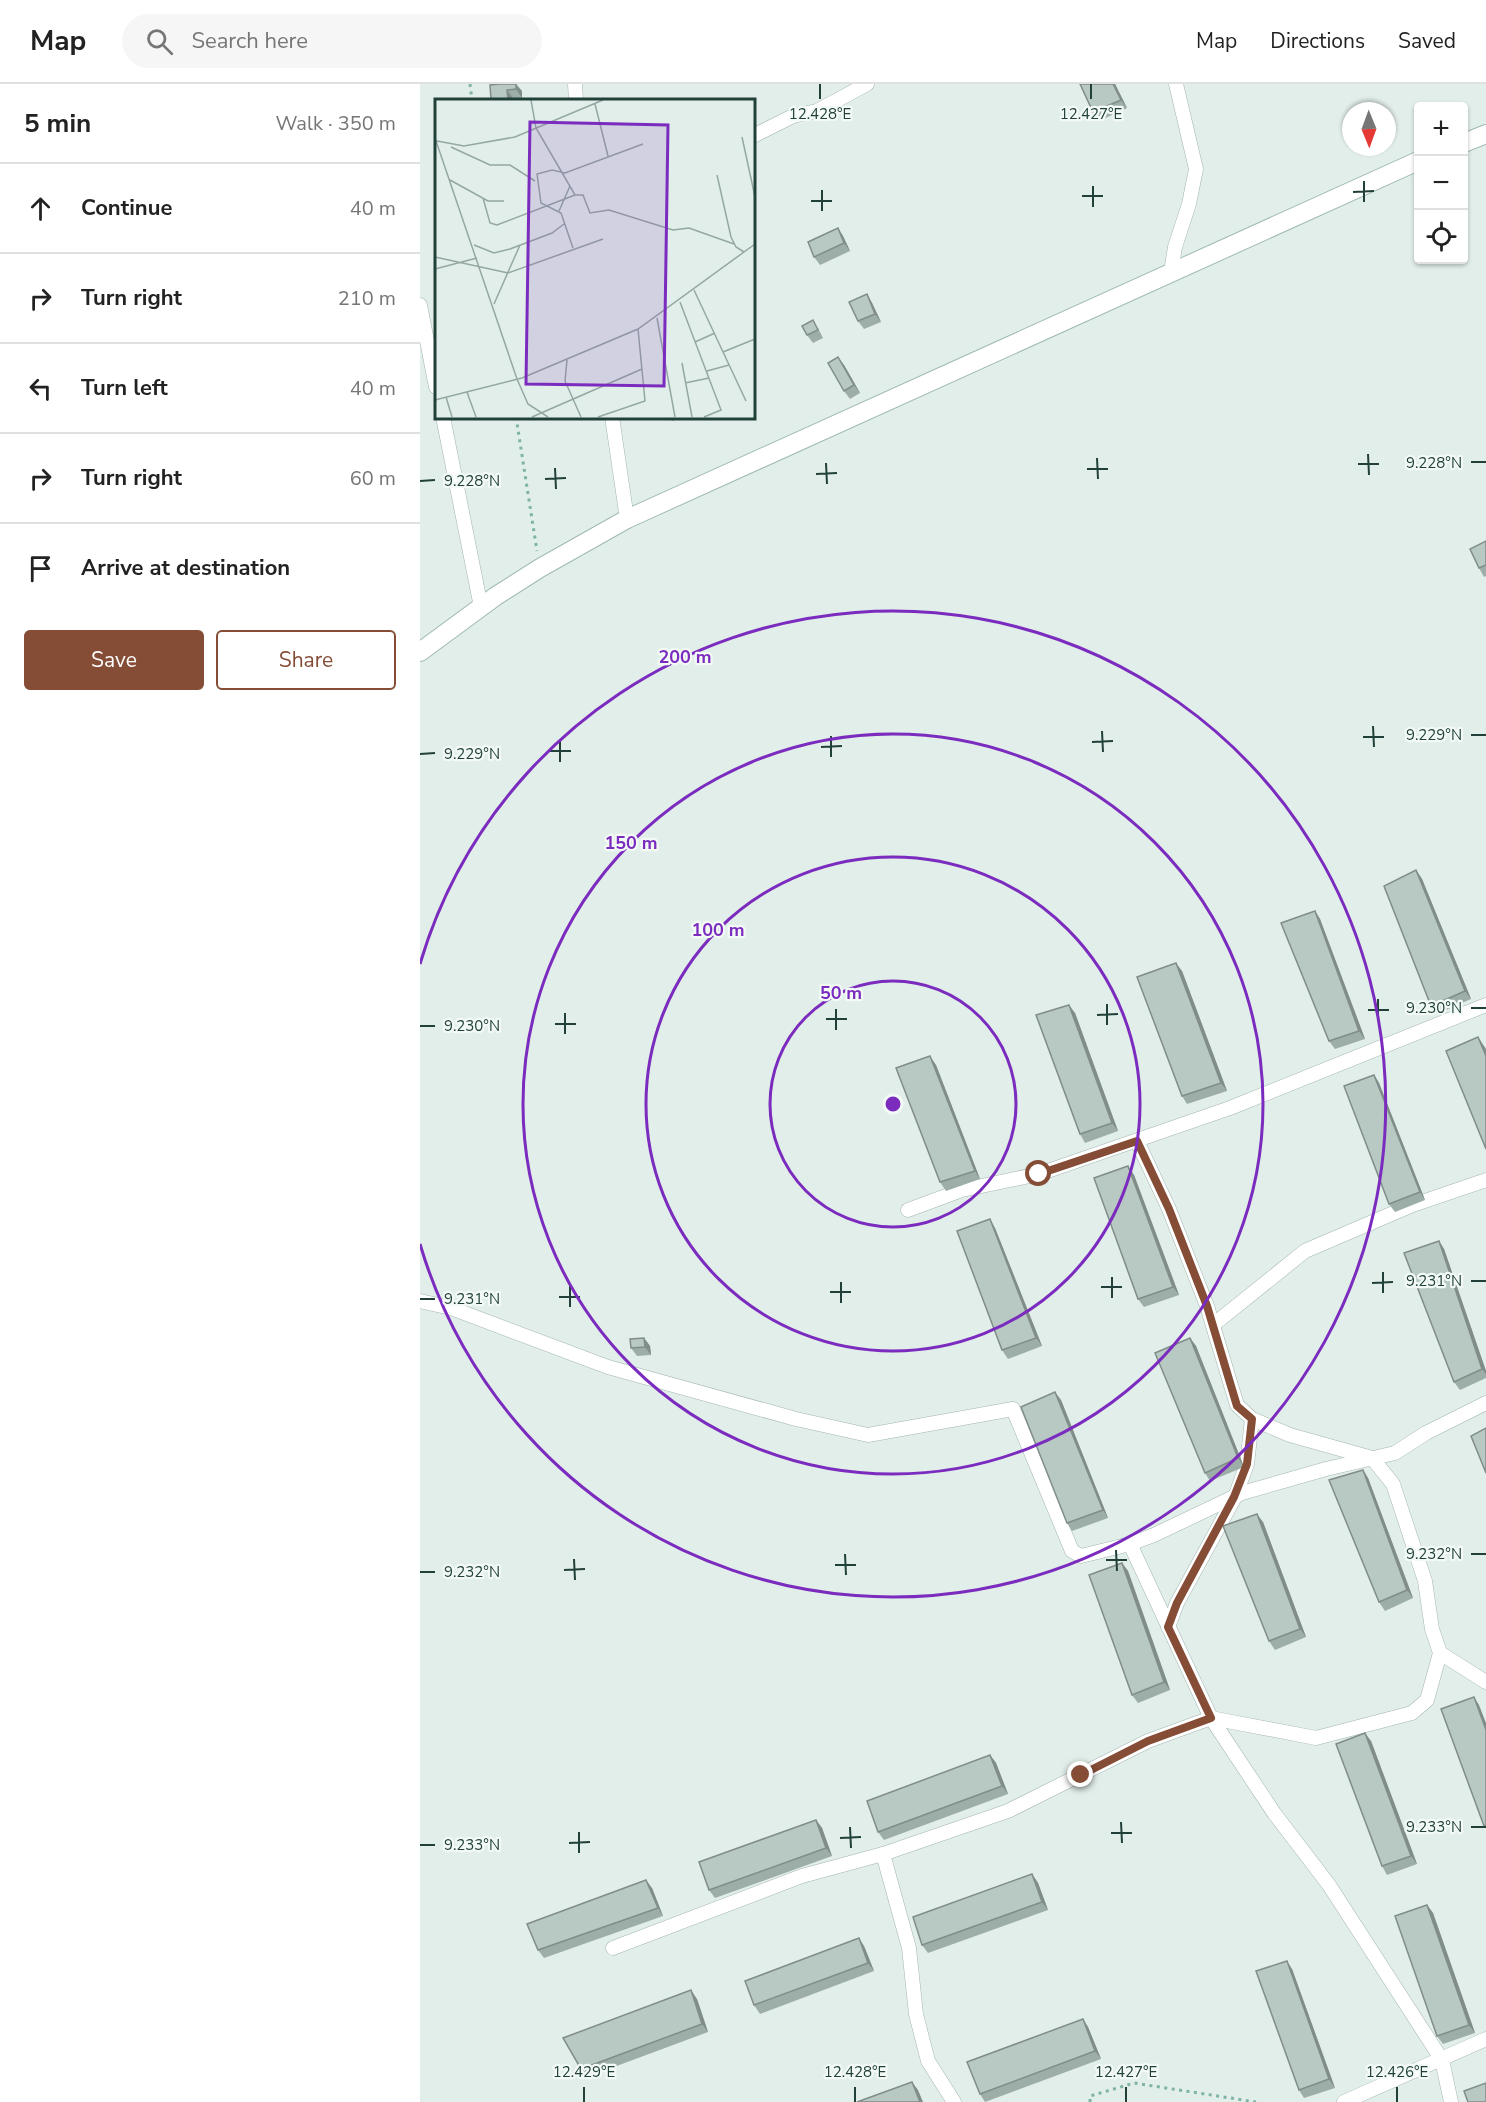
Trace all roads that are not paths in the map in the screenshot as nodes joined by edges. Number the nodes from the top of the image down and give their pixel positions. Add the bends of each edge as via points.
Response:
1 (575, 84) edge
2 (867, 84) edge
3 (1176, 84) edge
4 (576, 99) edge
5 (1486, 134) edge
6 (754, 136) edge
7 (1468, 141) edge
8 (1414, 163) edge
9 (1171, 272) junction
10 (420, 305) edge
11 (435, 382) edge
12 (442, 418) edge
13 (612, 418) edge
14 (627, 519) junction
15 (481, 607) junction
16 (420, 652) edge
17 (1486, 1005) edge
18 (1137, 1141) junction
19 (1486, 1180) edge
20 (908, 1210) dead end
21 (420, 1301) edge
22 (1213, 1325) junction
23 (1486, 1402) edge
24 (1252, 1419) junction
25 (1372, 1458) junction
26 (1234, 1497) junction
27 (1130, 1544) junction
28 (1168, 1627) junction
29 (1440, 1653) junction
30 (1486, 1682) edge
31 (1211, 1718) junction
32 (883, 1854) junction
33 (613, 1948) dead end
34 (1486, 2039) edge
35 (1442, 2060) junction
36 (954, 2102) edge
37 (1344, 2102) edge
38 (1451, 2102) edge

1 - 4 street
2 - 6 street via 817,111 793,116
3 - 9 street via 1196,169
5 - 7 main road
8 - 9 main road
9 - 14 main road
10 - 11 street
12 - 15 street
13 - 14 street
14 - 15 main road
15 - 16 main road
17 - 18 street via 1230,1108
18 - 20 street via 1039,1174 962,1190
18 - 22 street via 1169,1209
19 - 22 street via 1410,1206 1305,1251
21 - 27 street via 451,1308 608,1367 868,1435 1013,1409 1072,1551 1080,1556
22 - 24 street via 1237,1406
23 - 25 street via 1395,1453
24 - 25 street via 1290,1435
24 - 26 street via 1247,1464
25 - 26 street
25 - 29 street via 1393,1484 1425,1581
26 - 27 street
26 - 28 street
27 - 28 street
28 - 31 street
29 - 30 street
29 - 31 street via 1427,1700 1412,1713 1316,1738
31 - 32 street via 1148,1741 1008,1811
31 - 35 street via 1274,1813 1329,1886
32 - 33 street via 802,1876
32 - 36 street via 909,1948 916,2014 928,2061
34 - 35 street
35 - 37 street
35 - 38 street

